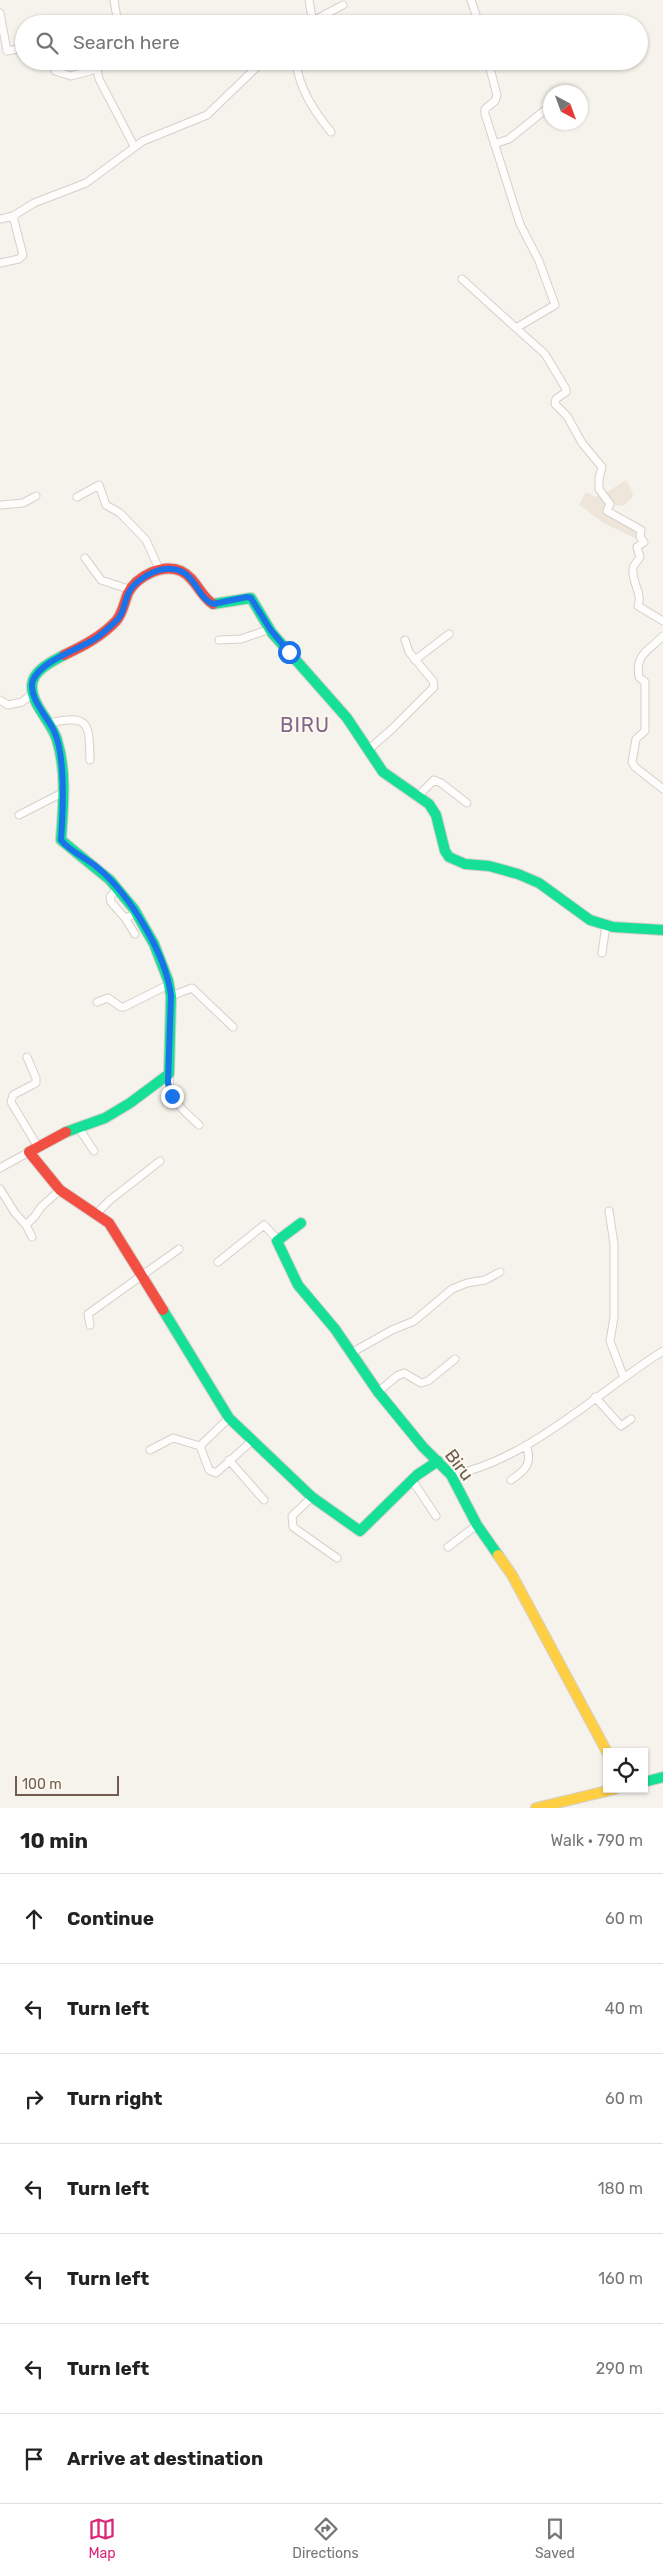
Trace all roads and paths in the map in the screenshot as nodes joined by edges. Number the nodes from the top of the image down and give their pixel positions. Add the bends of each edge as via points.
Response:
1 (114, 0) edge
2 (308, 0) edge
3 (471, 0) edge
4 (343, 5) dead end
5 (0, 13) edge
6 (116, 15) edge
7 (311, 15) edge
8 (325, 15) edge
9 (476, 15) edge
10 (15, 50) edge
11 (55, 70) edge
12 (92, 70) edge
13 (97, 70) edge
14 (254, 70) edge
15 (298, 70) edge
16 (490, 70) edge
17 (543, 112) edge
18 (331, 132) dead end
19 (494, 144) junction
20 (134, 146) junction
21 (13, 216) junction
22 (0, 219) edge
23 (0, 263) edge
24 (462, 279) dead end
25 (516, 328) junction
26 (36, 496) dead end
27 (77, 497) dead end
28 (0, 505) edge
29 (85, 558) dead end
30 (160, 571) junction
31 (131, 590) junction
32 (663, 621) edge
33 (270, 629) junction
34 (449, 634) dead end
35 (663, 636) edge
36 (219, 640) dead end
37 (405, 640) dead end
38 (415, 660) junction
39 (33, 693) junction
40 (0, 700) edge
41 (50, 723) junction
42 (368, 750) junction
43 (90, 760) dead end
44 (663, 789) edge
45 (62, 793) junction
46 (418, 796) junction
47 (468, 803) dead end
48 (19, 815) dead end
49 (117, 888) junction
50 (136, 914) junction
51 (125, 918) junction
52 (606, 925) junction
53 (663, 930) edge
54 (134, 934) dead end
55 (602, 953) dead end
56 (170, 984) junction
57 (171, 996) junction
58 (97, 1002) dead end
59 (233, 1028) dead end
60 (27, 1057) dead end
61 (169, 1074) junction
62 (199, 1124) dead end
63 (78, 1127) junction
64 (34, 1150) junction
65 (94, 1151) dead end
66 (160, 1161) dead end
67 (0, 1168) edge
68 (0, 1189) edge
69 (60, 1190) junction
70 (609, 1211) dead end
71 (99, 1217) junction
72 (301, 1223) dead end
73 (26, 1225) junction
74 (32, 1238) dead end
75 (277, 1239) junction
76 (179, 1249) dead end
77 (218, 1262) dead end
78 (500, 1272) dead end
79 (142, 1276) junction
80 (90, 1325) dead end
81 (663, 1351) edge
82 (351, 1353) junction
83 (455, 1359) dead end
84 (624, 1378) junction
85 (378, 1392) junction
86 (595, 1398) junction
87 (229, 1418) junction
88 (631, 1419) dead end
89 (253, 1440) junction
90 (526, 1445) junction
91 (200, 1446) junction
92 (150, 1450) dead end
93 (229, 1460) junction
94 (438, 1461) junction
95 (451, 1475) junction
96 (412, 1480) junction
97 (511, 1480) dead end
98 (312, 1497) junction
99 (264, 1500) dead end
100 (436, 1516) dead end
101 (477, 1525) junction
102 (448, 1547) dead end
103 (337, 1558) dead end
104 (605, 1748) edge
105 (663, 1777) edge
106 (648, 1781) edge
107 (603, 1792) edge
108 (536, 1808) edge

1 - 6 street
2 - 7 street
3 - 9 street
4 - 8 street
5 - 10 street via 7,51
11 - 12 street via 66,75
13 - 20 street via 98,79
14 - 20 street via 207,115
15 - 18 street via 302,87 317,115
16 - 19 street via 497,94 485,112
17 - 19 street via 510,139
19 - 25 street via 520,224 539,261 555,304
20 - 21 street via 86,183 34,203
21 - 22 street
21 - 23 street via 23,255
24 - 25 street
25 - 32 street via 544,354 566,389 555,404 602,467 598,483 610,504 607,511 641,530 639,534 644,542 637,548 640,557 633,573 640,600 638,606
26 - 28 street via 23,503
27 - 30 street via 99,484 106,505 120,513 146,540
29 - 31 street via 101,580
30 - 31 street via 142,579
30 - 33 street via 172,568 192,577 204,598 213,604 251,598
31 - 39 street via 123,614 115,623 92,641 64,654 41,671 33,680
33 - 36 street via 241,639
33 - 42 street via 340,710
34 - 38 street
35 - 44 street via 644,651 638,666 640,677 645,682 646,731 636,739 631,757 635,768
37 - 38 street
38 - 42 street via 432,681 432,689
39 - 40 street via 15,704 8,705
39 - 41 street
41 - 43 street via 72,718 84,723 90,734
41 - 45 street via 59,746
42 - 46 street via 387,776
45 - 48 street
45 - 49 street via 61,840 98,867
46 - 47 street via 434,780
46 - 52 street via 433,810 445,851 454,861 488,866 525,877 539,883 590,920
49 - 50 street
49 - 51 street via 110,899
50 - 51 street
50 - 56 street via 145,926
51 - 54 street
52 - 53 street
52 - 55 street
56 - 57 street
56 - 58 street via 124,1007 108,998
57 - 59 street via 192,988
57 - 61 street
60 - 64 street via 36,1083 13,1094 11,1102
61 - 62 street via 172,1096
61 - 63 street via 105,1118
63 - 64 street
63 - 65 street
64 - 67 street
64 - 69 street
66 - 71 street via 107,1202 99,1211
68 - 73 street
69 - 71 street
69 - 73 street
70 - 84 street via 614,1244 614,1317 610,1341
71 - 79 street via 109,1223
72 - 75 street
73 - 74 street
75 - 77 street via 264,1226
75 - 82 street, Biru via 298,1285
76 - 79 street
78 - 82 street via 452,1289 414,1321
79 - 80 street via 88,1314
79 - 87 street
81 - 84 street
82 - 85 street, Biru
83 - 85 street via 428,1381 421,1383 404,1373
84 - 86 street
85 - 94 street, Biru
86 - 88 street via 621,1426
86 - 90 street
87 - 89 street
87 - 91 street
89 - 93 street
89 - 98 street
90 - 95 street via 490,1465
90 - 97 street via 529,1465
91 - 92 street via 173,1438
91 - 93 street via 213,1473
93 - 99 street
94 - 95 street, Biru
94 - 96 street
95 - 101 street, Biru
96 - 98 street via 360,1532
96 - 100 street
98 - 103 street via 292,1516 293,1527
101 - 102 street
101 - 104 street, Biru via 512,1575
105 - 106 street
107 - 108 street

